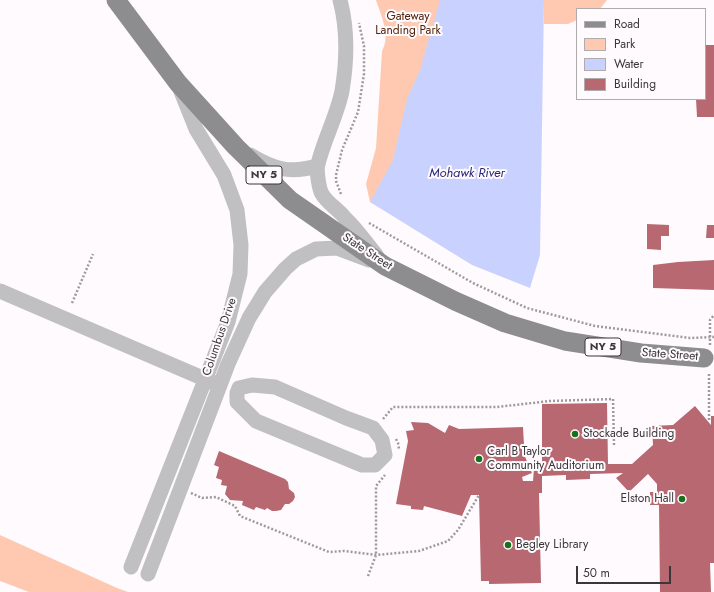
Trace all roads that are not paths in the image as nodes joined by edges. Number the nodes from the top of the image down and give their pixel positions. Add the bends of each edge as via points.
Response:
1 (116, 0) edge
2 (340, 0) edge
3 (178, 82) junction
4 (236, 147) junction
5 (317, 166) junction
6 (385, 266) junction
7 (0, 291) edge
8 (711, 358) edge
9 (206, 379) junction
10 (219, 385) junction
11 (237, 392) junction
12 (131, 567) dead end
13 (148, 574) dead end

1 - 3 main road, State Street / NY 5
2 - 5 lane via 346,44 341,93
3 - 4 main road, State Street / NY 5
3 - 9 lane, Columbus Drive via 196,129 224,175 236,210 241,245 240,274 233,305
4 - 5 lane via 262,163 280,169 307,169
4 - 6 main road, State Street / NY 5 via 290,200
5 - 6 lane via 321,193 344,216
6 - 8 main road, State Street / NY 5 via 505,323 565,341 641,353
6 - 10 lane, Columbus Drive via 337,248 316,249 296,259 265,292 249,318
7 - 9 lane
9 - 10 lane
9 - 12 lane, Columbus Drive
10 - 11 lane
10 - 13 lane, Columbus Drive
11 - 11 lane via 237,402 256,421 362,465 376,465 385,455 379,436 373,428 275,387 252,385 239,388

